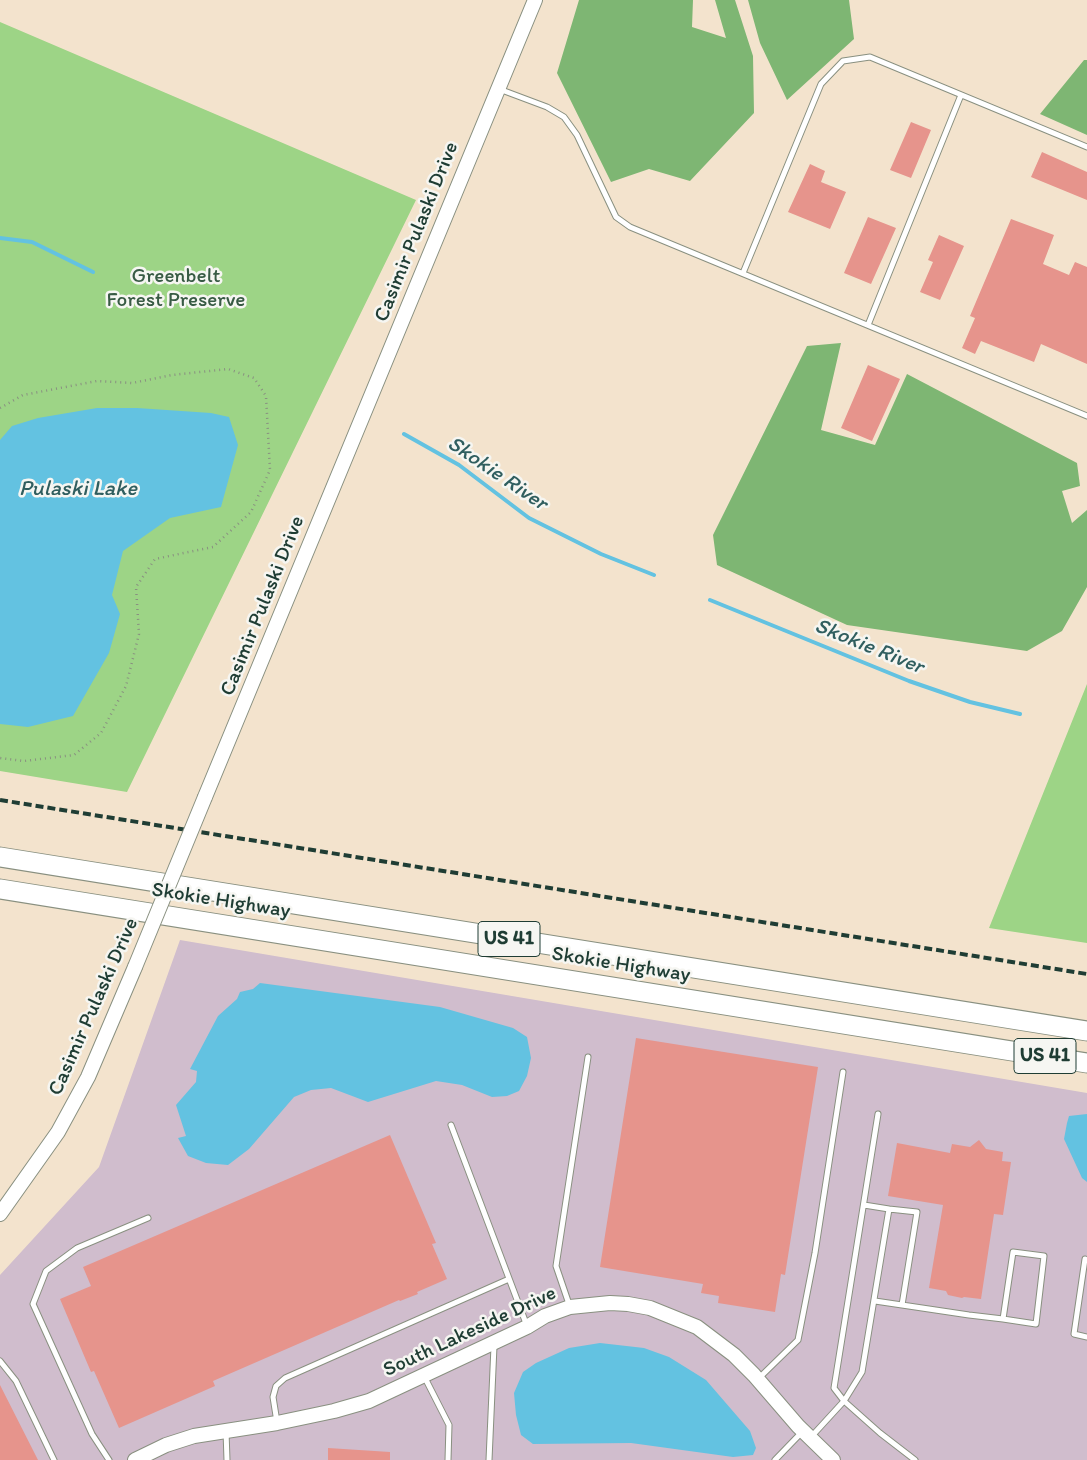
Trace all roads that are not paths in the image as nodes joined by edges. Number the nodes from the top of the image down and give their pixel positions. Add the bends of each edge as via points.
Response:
1 (535, 0) edge
2 (498, 88) junction
3 (961, 94) junction
4 (1087, 147) edge
5 (743, 273) junction
6 (868, 325) junction
7 (1087, 416) edge
8 (0, 858) edge
9 (0, 889) edge
10 (1087, 1031) edge
11 (588, 1056) dead end
12 (1087, 1063) edge
13 (843, 1072) dead end
14 (878, 1114) dead end
15 (451, 1125) dead end
16 (864, 1205) junction
17 (889, 1209) junction
18 (0, 1214) edge
19 (148, 1218) dead end
20 (1085, 1259) dead end
21 (509, 1279) junction
22 (875, 1301) junction
23 (902, 1305) junction
24 (570, 1307) junction
25 (1003, 1319) junction
26 (528, 1327) junction
27 (1087, 1337) edge
28 (494, 1342) junction
29 (0, 1361) edge
30 (423, 1375) junction
31 (758, 1380) junction
32 (844, 1401) junction
33 (277, 1423) junction
34 (226, 1431) junction
35 (807, 1434) junction
36 (54, 1460) edge
37 (109, 1460) edge
38 (135, 1460) edge
39 (227, 1460) edge
40 (448, 1460) edge
41 (489, 1460) edge
42 (775, 1460) edge
43 (833, 1460) edge
44 (915, 1460) edge

1 - 2 street, Casimir Pulaski Drive
2 - 5 lane via 564,117 577,135 616,217 630,227
2 - 18 street, Casimir Pulaski Drive, bridge via 88,1077 58,1132
3 - 4 lane
3 - 5 lane via 870,57 843,61 821,84
3 - 6 lane
5 - 6 lane
6 - 7 lane
8 - 10 highway, Skokie Highway / US 41
9 - 12 highway, Skokie Highway / US 41
11 - 24 lane via 556,1266
13 - 31 lane via 798,1340
14 - 16 lane
15 - 21 lane
16 - 17 lane
16 - 32 lane via 834,1388
17 - 22 lane
17 - 23 lane via 917,1212
19 - 37 lane via 77,1248 46,1271 33,1304 92,1434
20 - 27 lane via 1074,1334
21 - 26 lane
21 - 33 lane via 285,1378 276,1386 273,1396
22 - 23 lane
22 - 32 lane via 862,1372
23 - 25 lane
24 - 26 street, South Lakeside Drive via 545,1316
24 - 31 street, South Lakeside Drive via 628,1304 675,1317 697,1327
25 - 25 lane via 1014,1252 1044,1256 1036,1324
26 - 28 street, South Lakeside Drive
28 - 30 street, South Lakeside Drive
28 - 41 lane
29 - 36 lane via 16,1381
30 - 33 street, South Lakeside Drive via 368,1401
30 - 40 lane via 449,1425
31 - 35 street, South Lakeside Drive
32 - 35 lane
32 - 44 lane
33 - 34 street, South Lakeside Drive
34 - 38 street, South Lakeside Drive via 184,1439
34 - 39 lane
35 - 42 lane
35 - 43 street, South Lakeside Drive

